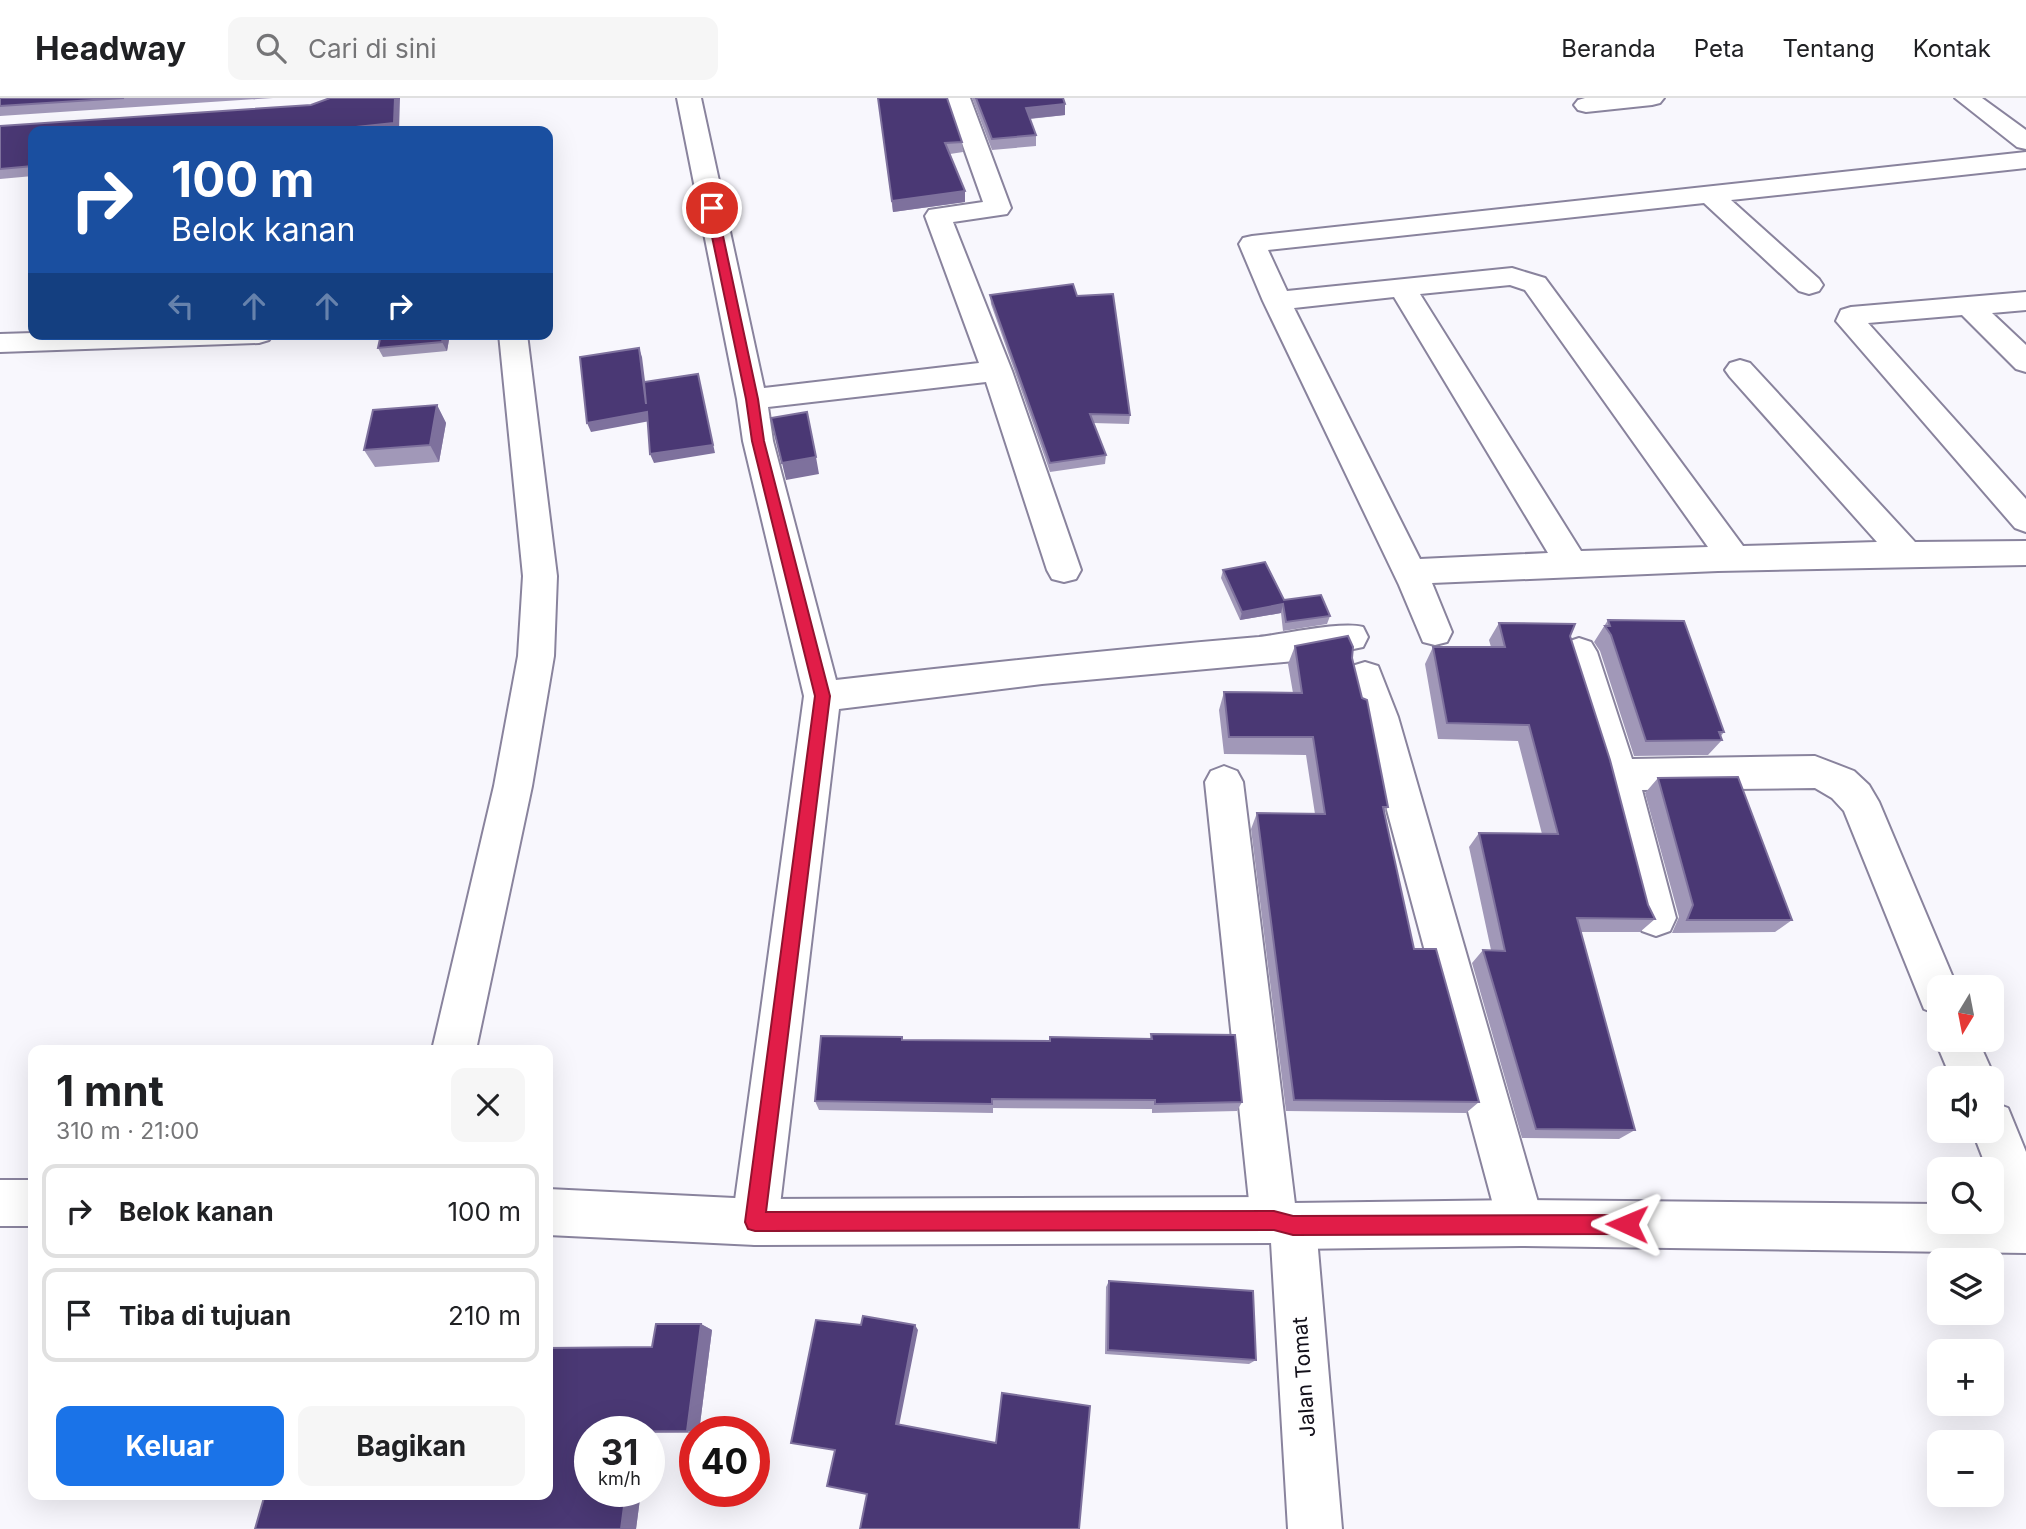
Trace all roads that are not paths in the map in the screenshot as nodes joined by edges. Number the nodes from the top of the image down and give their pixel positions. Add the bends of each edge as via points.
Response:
1 (689, 98) edge
2 (958, 98) edge
3 (1652, 98) edge
4 (1967, 98) edge
5 (1586, 104) dead end
6 (2026, 142) edge
7 (2026, 160) edge
8 (1712, 195) junction
9 (1809, 285) dead end
10 (1402, 287) junction
11 (1277, 301) junction
12 (2026, 301) edge
13 (1967, 304) junction
14 (86, 340) edge
15 (514, 340) edge
16 (0, 343) edge
17 (2026, 362) edge
18 (1740, 370) dead end
19 (997, 371) junction
20 (752, 399) junction
21 (2026, 520) edge
22 (2026, 553) edge
23 (1906, 554) junction
24 (1735, 559) junction
25 (1572, 564) junction
26 (1064, 570) dead end
27 (1410, 572) junction
28 (1434, 632) dead end
29 (1351, 637) edge
30 (1579, 652) dead end
31 (1365, 676) dead end
32 (822, 696) junction
33 (1619, 775) junction
34 (1224, 782) dead end
35 (1656, 918) edge
36 (1931, 975) edge
37 (455, 1045) edge
38 (2000, 1143) edge
39 (0, 1203) edge
40 (28, 1203) edge
41 (2026, 1209) edge
42 (553, 1212) edge
43 (755, 1222) junction
44 (1283, 1223) junction
45 (1521, 1223) junction
46 (2026, 1229) edge
47 (1315, 1529) edge

1 - 20 street
2 - 19 street via 998,208 938,216
3 - 5 street
4 - 6 street
7 - 8 street
8 - 9 street
8 - 11 street via 1252,244
10 - 11 street
10 - 24 street via 1512,276 1535,284
10 - 25 street
11 - 27 street
12 - 13 street
13 - 17 street
13 - 21 street via 1851,316 1850,321
14 - 16 street
15 - 37 street via 540,576 536,656 513,786
18 - 23 street
19 - 20 street
19 - 26 street
20 - 32 street via 758,441
22 - 23 street
23 - 24 street
24 - 25 street
25 - 27 street
27 - 28 street
29 - 32 street via 1295,647
30 - 33 street
31 - 45 street
32 - 43 street
33 - 35 street
33 - 36 street via 1815,772 1834,777 1860,802
34 - 44 street, Jalan Tomat
38 - 41 street
39 - 40 street
42 - 43 street
43 - 44 street
44 - 45 street
44 - 47 street, Jalan Tomat
45 - 46 street

